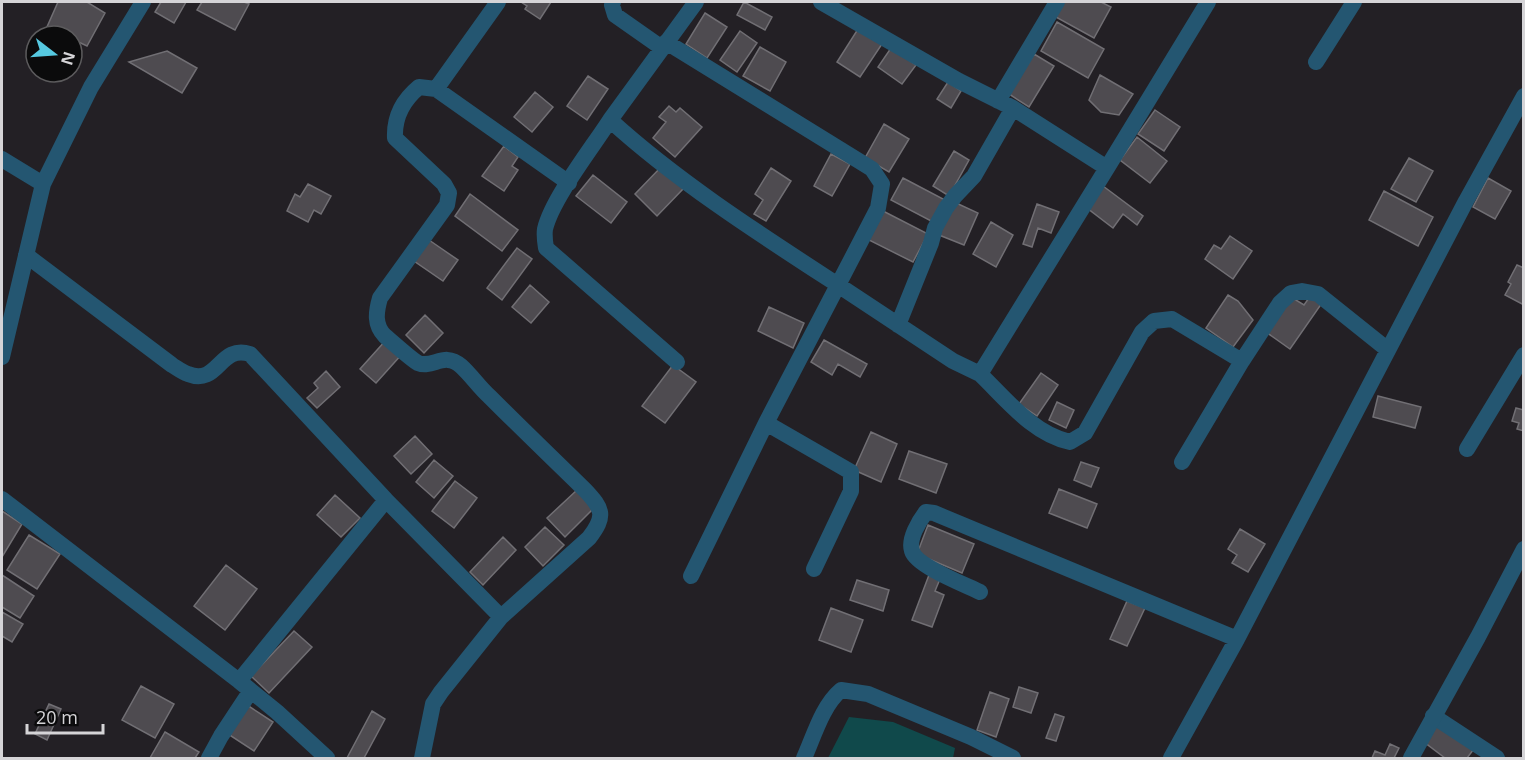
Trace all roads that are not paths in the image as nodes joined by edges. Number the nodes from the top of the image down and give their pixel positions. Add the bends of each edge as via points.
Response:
1 (143, 2) edge
2 (498, 2) edge
3 (613, 2) edge
4 (696, 2) edge
5 (820, 2) edge
6 (1057, 2) edge
7 (1208, 2) edge
8 (1354, 2) edge
9 (664, 45) junction
10 (1316, 62) dead end
11 (435, 89) junction
12 (1524, 96) edge
13 (1005, 105) junction
14 (610, 120) junction
15 (2, 159) edge
16 (1107, 168) junction
17 (569, 183) junction
18 (43, 184) junction
19 (26, 255) junction
20 (838, 285) junction
21 (898, 325) junction
22 (1388, 350) junction
23 (1524, 355) edge
24 (2, 357) edge
25 (1242, 361) junction
26 (677, 362) dead end
27 (980, 374) junction
28 (766, 423) junction
29 (1467, 449) dead end
30 (1182, 462) dead end
31 (2, 499) edge
32 (386, 500) junction
33 (1524, 549) edge
34 (814, 569) dead end
35 (691, 576) dead end
36 (980, 592) dead end
37 (501, 617) junction
38 (1237, 639) junction
39 (245, 686) junction
40 (1432, 716) junction
41 (209, 759) edge
42 (327, 759) edge
43 (422, 759) edge
44 (804, 759) edge
45 (1013, 759) edge
46 (1171, 759) edge
47 (1411, 759) edge
48 (1497, 759) edge

1 - 18 street via 91,87
2 - 11 street
3 - 9 street via 615,15
4 - 9 street
5 - 13 street
6 - 13 street
7 - 16 street
8 - 10 street
9 - 14 street
9 - 20 street via 854,157 878,176 882,184 878,208
11 - 17 street
11 - 37 street via 419,87 409,95 398,112 395,138 444,184 449,193 447,205 380,298 376,324 418,363 431,364 441,359 460,365 585,490 601,512 597,528 589,538
12 - 22 street
13 - 16 street
13 - 21 street via 974,176 955,196 935,228
14 - 17 street
14 - 20 street via 752,229
15 - 18 street
16 - 27 street
17 - 26 street via 546,228 546,248
18 - 19 street
19 - 24 street
19 - 32 street via 188,374 205,375 235,352 250,354
20 - 21 street
20 - 28 street
21 - 27 street via 952,361
22 - 25 street via 1328,300 1302,291 1291,292 1280,303
22 - 38 street
23 - 29 street
25 - 27 street via 1172,319 1154,321 1142,332 1085,433 1070,442 1055,439 1034,426
25 - 30 street
28 - 34 street via 851,472 851,491
28 - 35 street
31 - 39 street
32 - 37 street
32 - 39 street
33 - 40 street
36 - 38 street via 917,559 912,551 912,538 926,512
37 - 43 street via 433,704
38 - 46 street
39 - 41 street
39 - 42 street
40 - 47 street
40 - 48 street
44 - 45 street via 827,706 842,690 867,694 972,737

